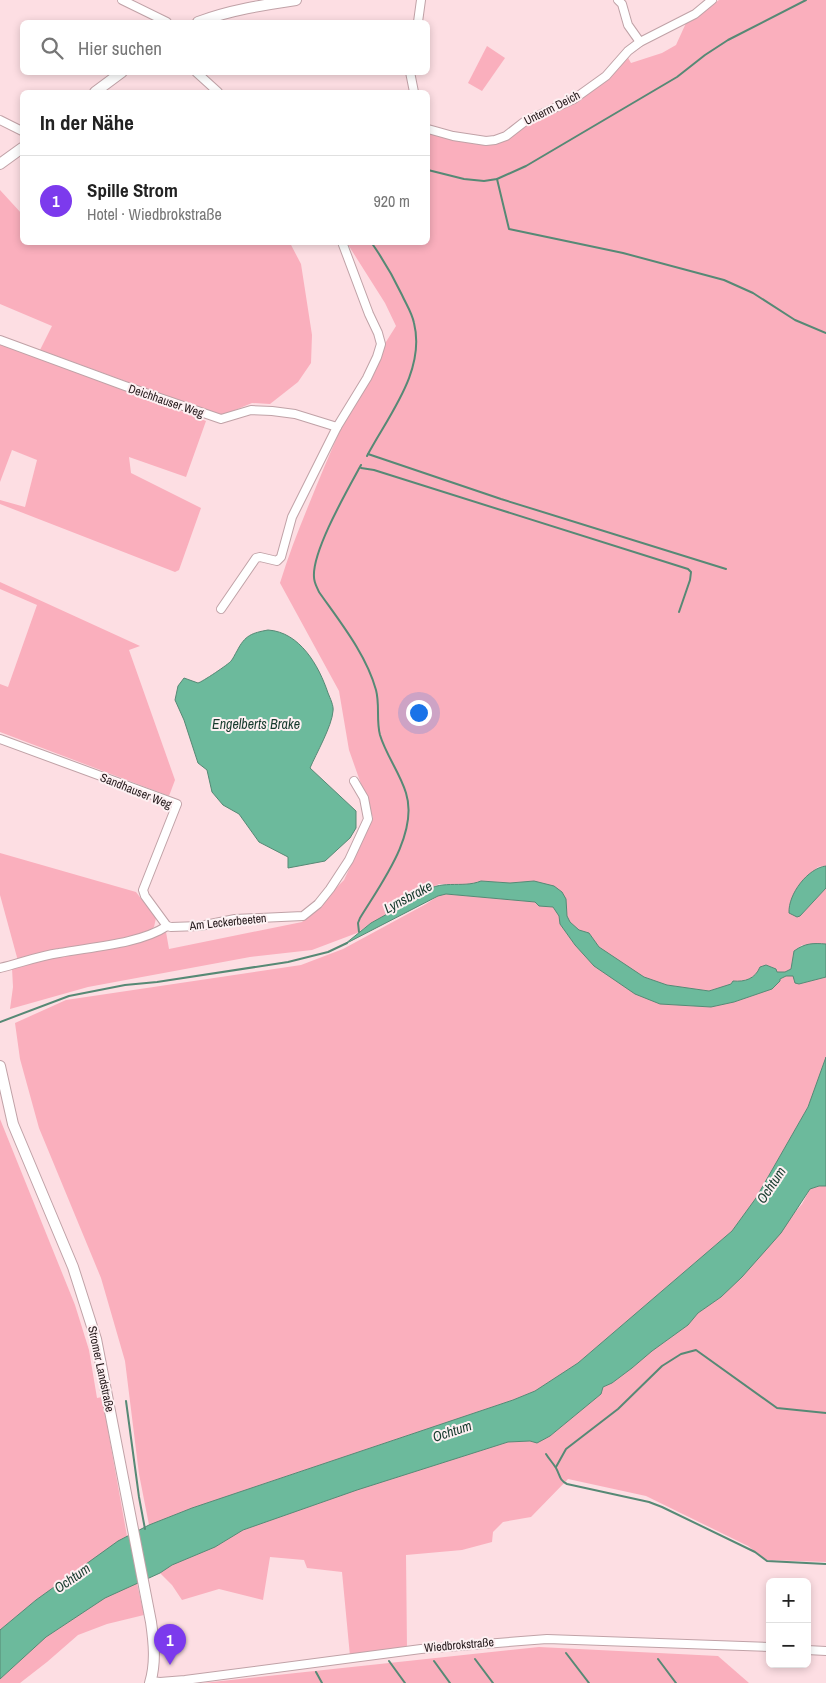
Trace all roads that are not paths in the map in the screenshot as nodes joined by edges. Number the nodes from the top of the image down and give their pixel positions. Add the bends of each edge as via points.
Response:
1 (122, 0) edge
2 (296, 0) edge
3 (421, 0) edge
4 (618, 0) edge
5 (712, 0) edge
6 (163, 20) edge
7 (204, 20) edge
8 (418, 20) edge
9 (640, 42) junction
10 (118, 75) edge
11 (199, 75) edge
12 (411, 75) edge
13 (98, 90) edge
14 (216, 90) edge
15 (414, 90) edge
16 (0, 120) edge
17 (430, 129) edge
18 (20, 130) edge
19 (20, 149) edge
20 (0, 164) edge
21 (343, 245) edge
22 (0, 340) edge
23 (337, 428) junction
24 (221, 609) dead end
25 (0, 739) edge
26 (354, 781) dead end
27 (167, 926) junction
28 (0, 968) edge
29 (0, 1066) edge
30 (766, 1647) edge
31 (811, 1650) edge
32 (826, 1651) edge
33 (151, 1682) edge

1 - 6 street
2 - 7 main road
3 - 8 street
4 - 9 street via 628,26
5 - 9 street, Unterm Deich via 695,14
9 - 17 street, Unterm Deich via 606,76 574,99 524,122 506,136 486,141
10 - 13 main road
11 - 14 street
12 - 15 street
16 - 18 street
19 - 20 main road
21 - 23 street via 381,344 367,378
22 - 23 street, Deichhauser Weg via 221,419 251,410 272,411 295,414
23 - 24 street via 292,517 281,557 277,561 256,558
25 - 27 street, Sandhauser Weg via 177,804 143,890
26 - 27 street, Am Leckerbeeten via 364,798 368,819 349,860 330,889 303,916
27 - 28 street, Am Leckerbeeten via 132,939
29 - 33 main road, Stromer Landstraße via 13,1124 73,1267 96,1339 154,1644
30 - 33 street, Wiedbrokstraße via 546,1639 421,1649
31 - 32 street

